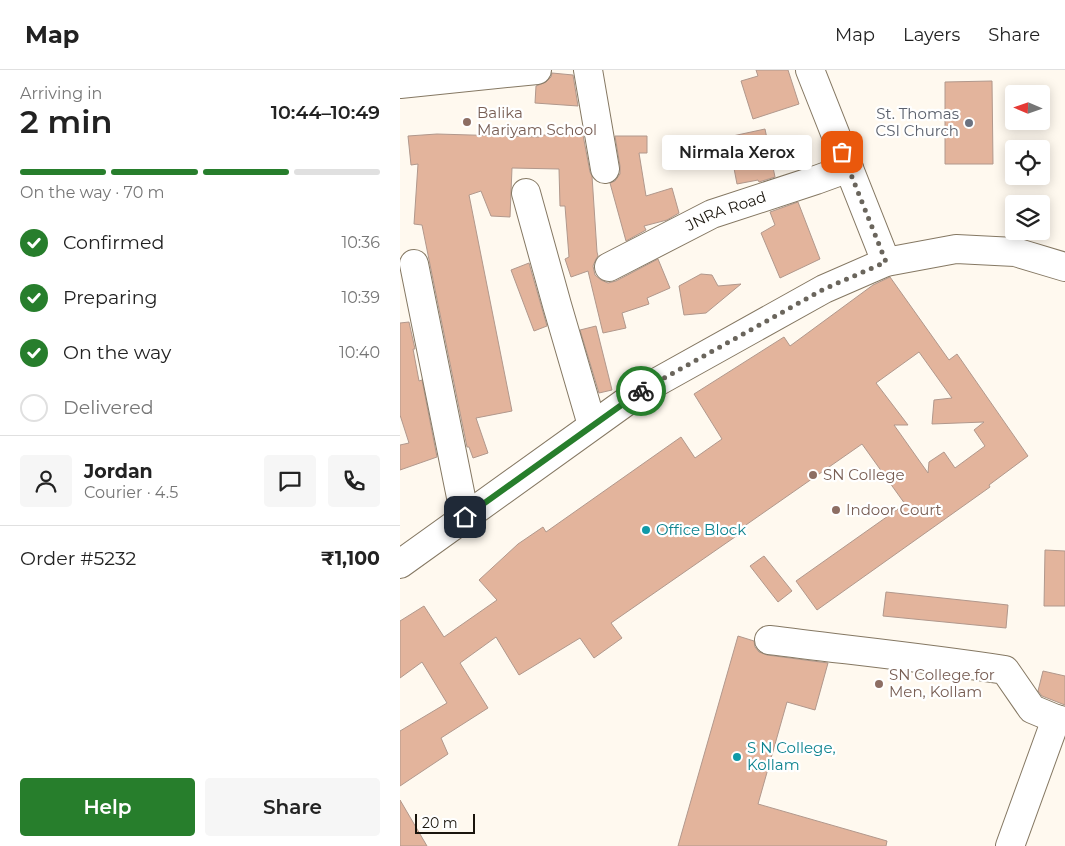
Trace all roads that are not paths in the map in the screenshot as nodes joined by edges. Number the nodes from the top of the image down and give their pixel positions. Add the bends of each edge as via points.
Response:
1 (537, 70) edge
2 (588, 70) edge
3 (810, 70) edge
4 (400, 84) edge
5 (849, 168) junction
6 (605, 169) dead end
7 (526, 193) dead end
8 (886, 262) junction
9 (414, 264) dead end
10 (609, 266) dead end
11 (1065, 267) edge
12 (592, 425) junction
13 (465, 517) junction
14 (400, 564) edge
15 (769, 640) dead end
16 (1060, 720) edge
17 (1010, 846) edge

1 - 4 street
2 - 6 street
3 - 5 street
5 - 8 street
5 - 10 street, JNRA Road via 712,214
7 - 12 street
8 - 11 street via 956,249 1015,252
8 - 12 street via 824,289 658,381
9 - 13 street
12 - 13 street
13 - 14 street
15 - 16 street via 1005,670 1032,709
16 - 17 street

